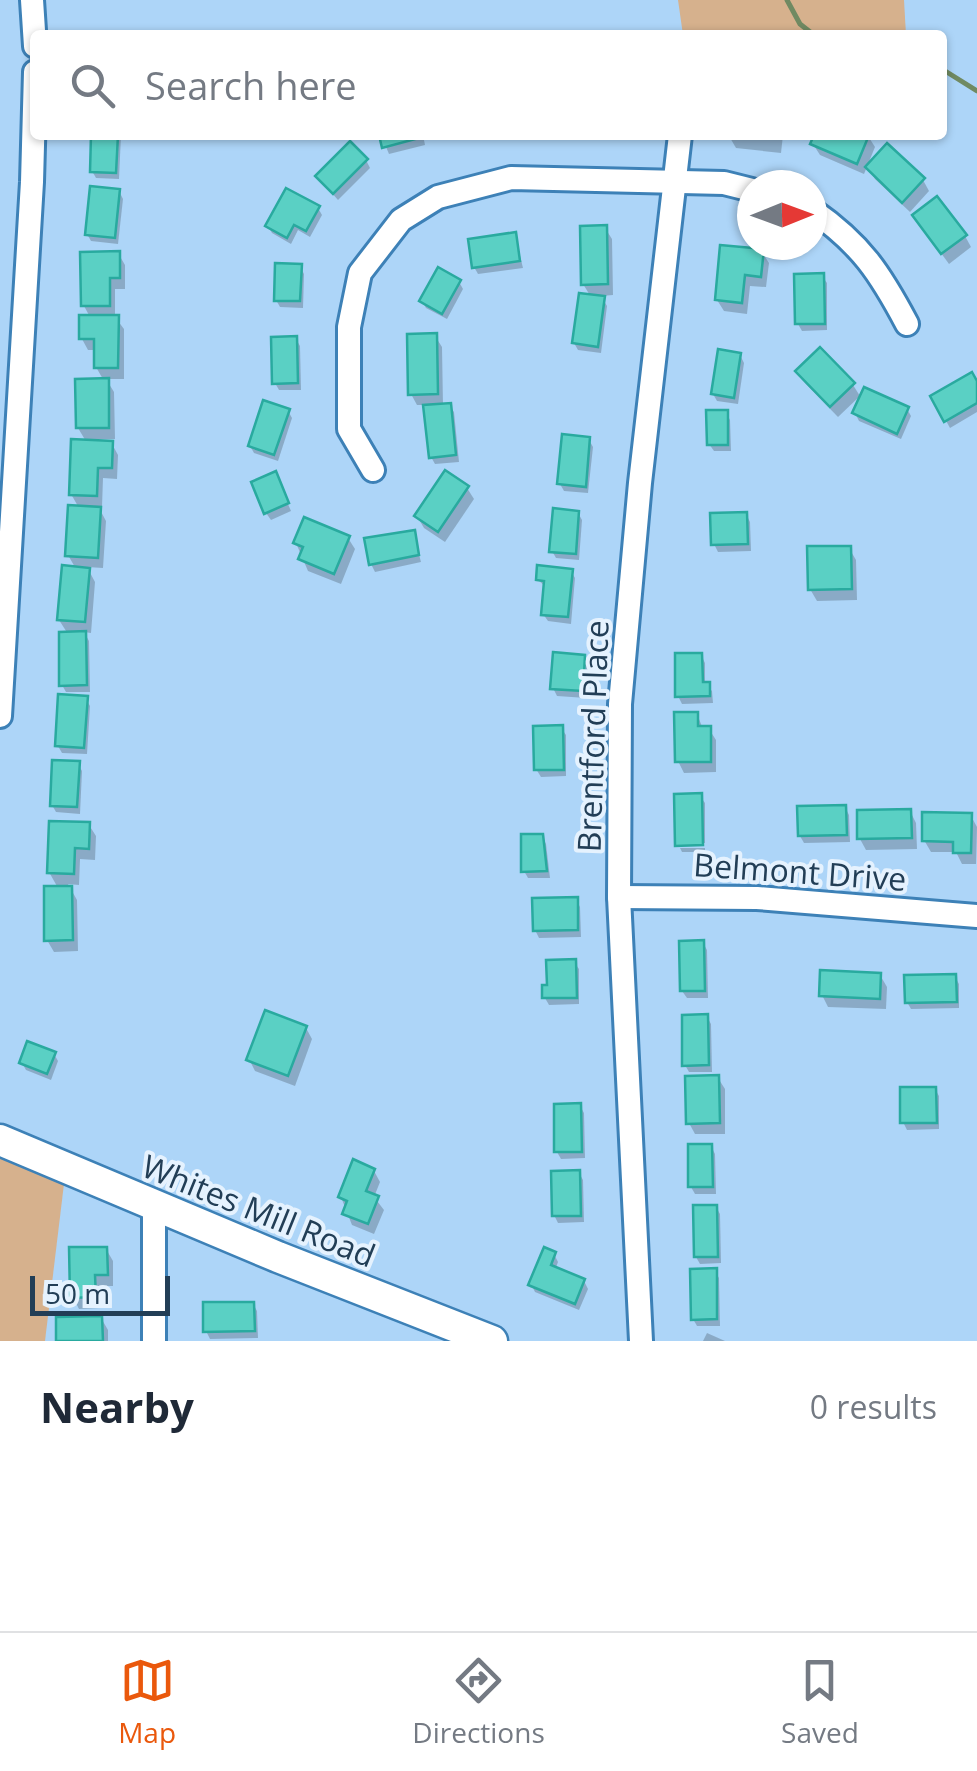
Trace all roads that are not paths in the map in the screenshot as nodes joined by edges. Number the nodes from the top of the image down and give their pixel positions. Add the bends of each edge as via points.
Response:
1 (32, 0) edge
2 (34, 30) edge
3 (33, 140) edge
4 (680, 140) edge
5 (676, 182) junction
6 (737, 187) edge
7 (827, 222) edge
8 (907, 324) dead end
9 (373, 470) dead end
10 (0, 716) edge
11 (619, 897) junction
12 (977, 916) edge
13 (0, 1140) edge
14 (154, 1205) junction
15 (154, 1341) edge
16 (492, 1341) edge
17 (641, 1341) edge

1 - 2 street
3 - 10 street
4 - 5 street, Brentford Place
5 - 6 street
5 - 9 street via 511,178 438,197 401,220 360,273 349,327 349,429
5 - 11 street, Brentford Place via 620,704
7 - 8 street via 873,263
11 - 12 street, Belmont Drive via 758,898
11 - 17 street, Brentford Place
13 - 14 street, Whites Mill Road
14 - 15 street
14 - 16 street, Whites Mill Road

